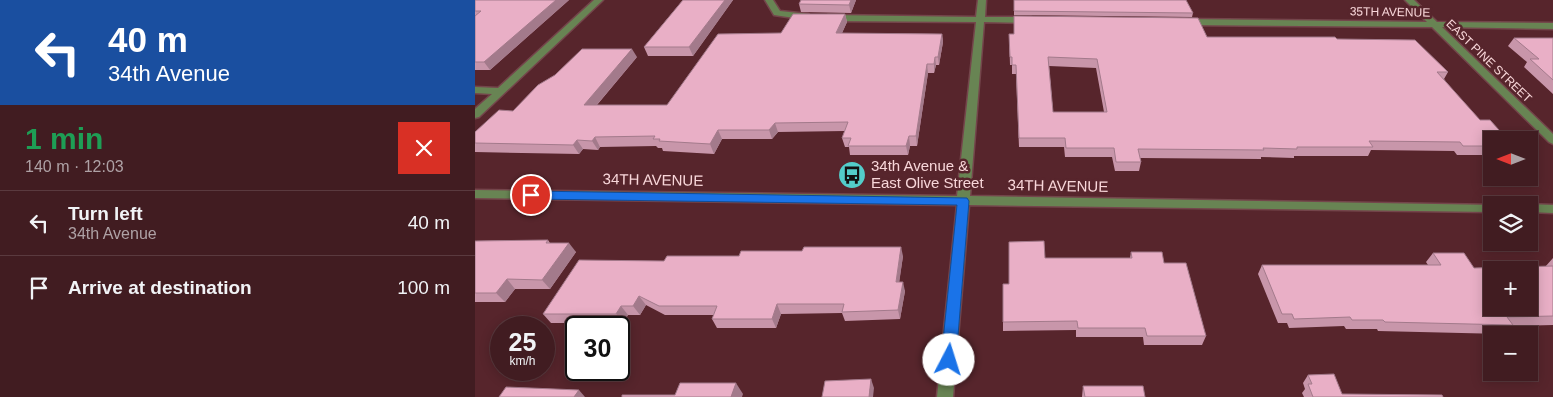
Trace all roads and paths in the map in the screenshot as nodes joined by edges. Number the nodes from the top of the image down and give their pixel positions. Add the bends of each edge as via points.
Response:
1 (599, 0) edge
2 (769, 0) edge
3 (982, 0) edge
4 (1409, 0) edge
5 (981, 19) junction
6 (1040, 20) edge
7 (1170, 22) edge
8 (1434, 25) junction
9 (1553, 26) edge
10 (475, 90) edge
11 (501, 91) junction
12 (475, 115) edge
13 (1553, 140) edge
14 (475, 194) edge
15 (963, 201) junction
16 (1483, 208) edge
17 (1538, 208) edge
18 (1553, 209) edge
19 (945, 397) edge

1 - 11 street
2 - 5 street via 777,13 796,17
3 - 5 street
4 - 8 street, EAST PINE STREET
5 - 6 street
5 - 15 street
7 - 8 street, 35TH AVENUE
8 - 9 street, 35TH AVENUE
8 - 13 street, EAST PINE STREET
10 - 11 street
11 - 12 street
14 - 15 street, 34TH AVENUE
15 - 16 street, 34TH AVENUE
15 - 19 street
17 - 18 street

